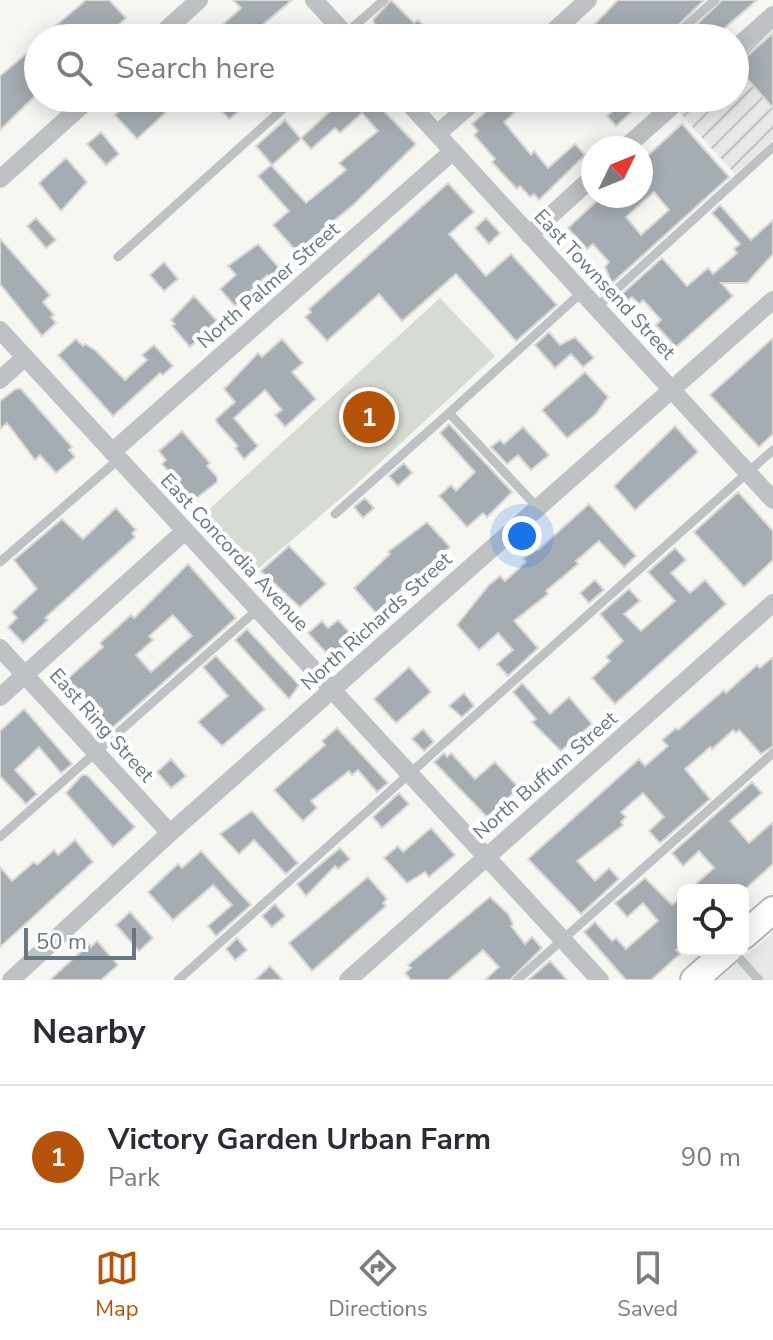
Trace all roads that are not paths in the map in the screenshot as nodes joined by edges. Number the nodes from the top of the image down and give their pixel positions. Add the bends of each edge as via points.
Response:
1 (199, 0) edge
2 (314, 0) edge
3 (384, 0) edge
4 (588, 0) edge
5 (715, 0) edge
6 (773, 15) edge
7 (172, 24) edge
8 (336, 24) edge
9 (359, 24) edge
10 (561, 24) edge
11 (688, 24) edge
12 (749, 36) edge
13 (74, 112) edge
14 (279, 112) edge
15 (417, 112) edge
16 (462, 112) edge
17 (665, 112) edge
18 (437, 134) junction
19 (638, 136) edge
20 (773, 147) edge
21 (453, 151) junction
22 (0, 179) edge
23 (581, 188) edge
24 (529, 235) junction
25 (118, 257) dead end
26 (582, 292) junction
27 (773, 300) edge
28 (596, 308) junction
29 (0, 330) edge
30 (25, 357) junction
31 (0, 380) edge
32 (672, 389) junction
33 (449, 413) junction
34 (773, 450) edge
35 (116, 456) junction
36 (748, 473) junction
37 (773, 500) edge
38 (537, 507) junction
39 (335, 514) dead end
40 (185, 531) junction
41 (0, 562) edge
42 (773, 603) edge
43 (258, 609) junction
44 (0, 648) edge
45 (25, 674) junction
46 (332, 690) junction
47 (0, 697) edge
48 (96, 752) junction
49 (773, 753) edge
50 (409, 773) junction
51 (170, 833) junction
52 (0, 837) edge
53 (486, 856) junction
54 (773, 910) edge
55 (749, 931) edge
56 (563, 939) junction
57 (723, 956) edge
58 (736, 956) edge
59 (11, 980) edge
60 (178, 980) edge
61 (348, 980) edge
62 (517, 980) edge
63 (600, 980) edge
64 (694, 980) edge
65 (759, 980) edge

1 - 7 street
2 - 8 street
3 - 9 lane
4 - 10 street
5 - 11 lane
6 - 12 street
13 - 22 street
14 - 25 lane
15 - 18 street, East Townsend Street
16 - 18 street
17 - 19 street
18 - 21 street, East Townsend Street
20 - 28 lane
21 - 24 street, East Townsend Street
21 - 35 street, North Palmer Street
23 - 24 street
24 - 26 street, East Townsend Street
26 - 28 street, East Townsend Street
26 - 33 lane
27 - 32 street, North Richards Street
28 - 32 street, East Townsend Street
29 - 30 street, East Concordia Avenue
30 - 31 street
30 - 35 street, East Concordia Avenue
32 - 36 street, East Townsend Street
32 - 38 street, North Richards Street
33 - 38 lane
33 - 39 lane
34 - 36 lane
35 - 40 street, East Concordia Avenue
35 - 41 lane
36 - 37 street, East Townsend Street
36 - 50 lane
38 - 46 street, North Richards Street
40 - 43 street, East Concordia Avenue
40 - 45 street
42 - 53 street, North Buffum Street
43 - 46 street, East Concordia Avenue
43 - 48 lane
44 - 45 street, East Ring Street
45 - 47 street
45 - 48 street, East Ring Street
46 - 50 street, East Concordia Avenue
46 - 51 street, North Richards Street
48 - 51 street, East Ring Street
48 - 52 lane
49 - 56 lane
50 - 53 street, East Concordia Avenue
50 - 60 lane
51 - 59 street, North Richards Street
53 - 56 street, East Concordia Avenue
53 - 61 street, North Buffum Street
54 - 55 main road
56 - 62 lane
56 - 63 street, East Concordia Avenue
57 - 64 main road
58 - 65 lane

